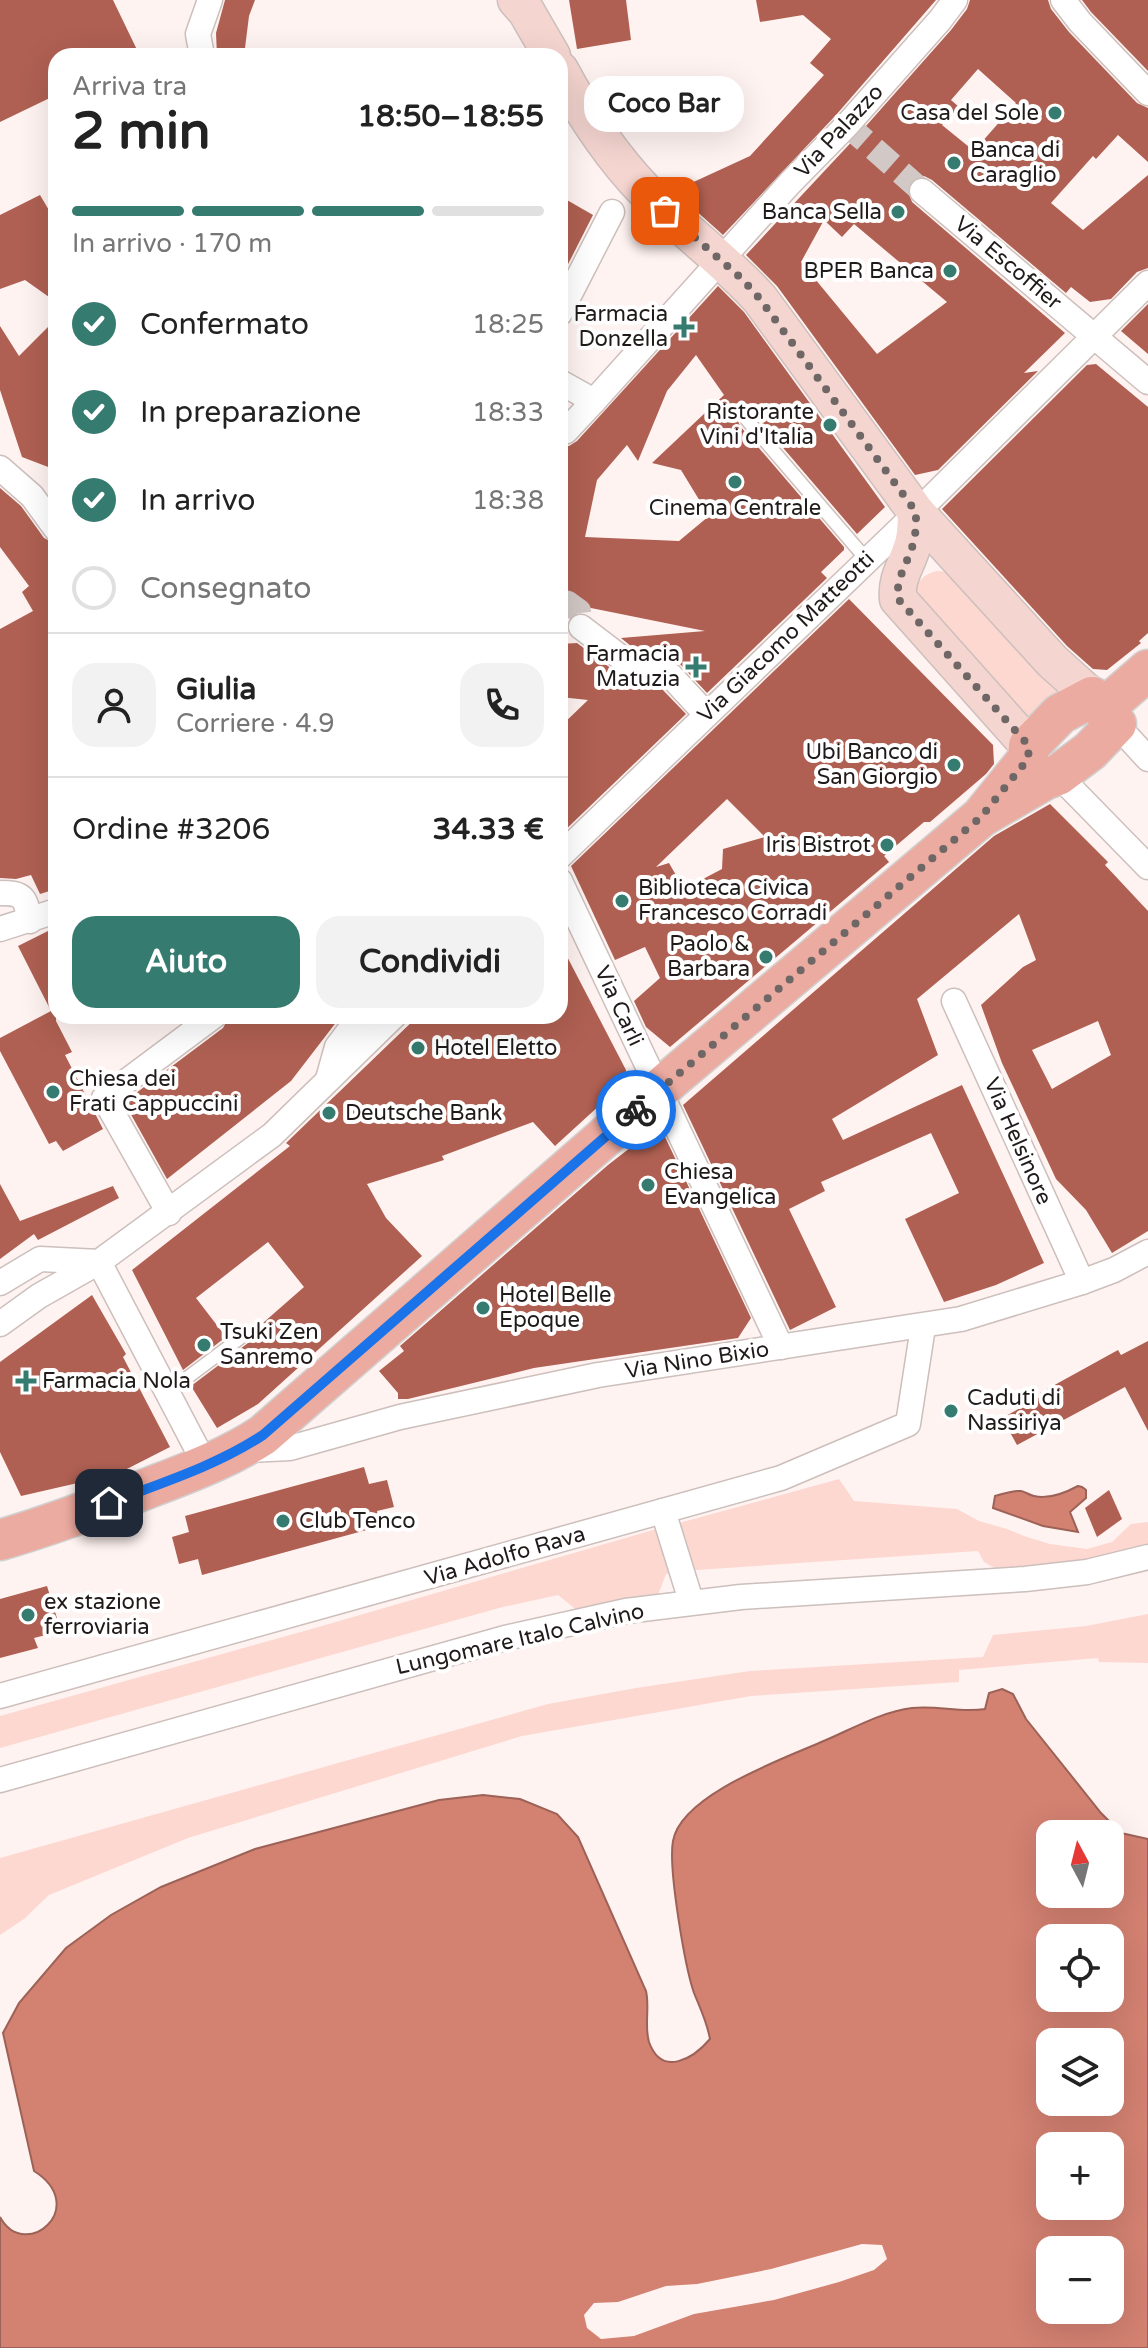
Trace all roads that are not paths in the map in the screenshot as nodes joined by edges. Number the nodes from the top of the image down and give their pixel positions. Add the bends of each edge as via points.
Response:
1 (210, 0) edge
2 (516, 0) edge
3 (955, 0) edge
4 (1063, 0) edge
5 (201, 48) edge
6 (547, 48) edge
7 (568, 84) edge
8 (1148, 93) edge
9 (922, 191) tunnel mouth
10 (612, 212) dead end
11 (721, 261) junction
12 (1148, 283) edge
13 (568, 297) edge
14 (1095, 335) junction
15 (1148, 382) edge
16 (568, 386) edge
17 (594, 401) junction
18 (747, 420) dead end
19 (568, 429) edge
20 (0, 468) edge
21 (916, 512) junction
22 (48, 518) edge
23 (867, 560) junction
24 (973, 574) junction
25 (898, 599) junction
26 (581, 627) tunnel mouth
27 (1148, 670) edge
28 (1104, 710) junction
29 (706, 714) junction
30 (1148, 759) edge
31 (1040, 765) junction
32 (568, 848) edge
33 (1148, 867) edge
34 (0, 893) edge
35 (568, 898) edge
36 (48, 914) edge
37 (30, 921) junction
38 (0, 929) edge
39 (954, 1001) dead end
40 (203, 1024) edge
41 (354, 1024) edge
42 (386, 1024) edge
43 (327, 1081) junction
44 (660, 1089) junction
45 (169, 1213) junction
46 (1148, 1252) edge
47 (99, 1262) junction
48 (1082, 1282) junction
49 (0, 1283) edge
50 (0, 1324) edge
51 (923, 1327) junction
52 (247, 1333) dead end
53 (781, 1347) junction
54 (168, 1392) junction
55 (223, 1458) junction
56 (663, 1511) junction
57 (0, 1540) edge
58 (1148, 1557) edge
59 (691, 1601) junction
60 (0, 1696) edge
61 (0, 1780) edge

1 - 5 street via 198,34
2 - 6 main road
3 - 11 street, Via Palazzo
4 - 8 street
7 - 11 main road via 608,149
9 - 14 street, Via Escoffier
10 - 13 street
11 - 17 street, Via Palazzo
11 - 21 main road via 760,299
12 - 14 street, Via Giacomo Matteotti
14 - 15 street, Via Escoffier
14 - 21 street, Via Giacomo Matteotti
16 - 17 street
17 - 19 street, Via Palazzo
18 - 23 lane
20 - 22 street
21 - 23 street, Via Giacomo Matteotti
21 - 24 main road
21 - 25 main road
23 - 29 street, Via Giacomo Matteotti
24 - 25 main road via 934,564 918,569 905,581
24 - 28 main road
25 - 31 main road
26 - 29 street via 636,669 670,675
27 - 28 main road
28 - 30 street
28 - 31 main road via 1090,751
29 - 32 street, Via Giacomo Matteotti
31 - 33 street
31 - 44 main road
34 - 37 street via 16,893 26,901
35 - 44 street, Via Carli
36 - 37 street
37 - 38 street
39 - 48 street, Via Helsinore
40 - 45 street via 104,1098
41 - 43 street via 337,1047
42 - 43 street
43 - 45 street via 272,1135
44 - 53 street, Via Carli
44 - 55 main road via 263,1435
45 - 47 street
46 - 48 street, Via Nino Bixio
47 - 49 street via 40,1259
47 - 50 street
47 - 54 street
48 - 51 street, Via Nino Bixio
51 - 53 street, Via Nino Bixio
51 - 56 street, Via Adolfo Rava via 908,1424 781,1478
52 - 54 lane
53 - 55 street, Via Nino Bixio via 598,1375 400,1417 290,1448
54 - 55 street
55 - 57 main road via 56,1524
56 - 59 street
56 - 60 street, Via Adolfo Rava
58 - 59 street, Lungomare Italo Calvino via 1087,1572 1025,1579
59 - 61 street, Lungomare Italo Calvino via 505,1638

